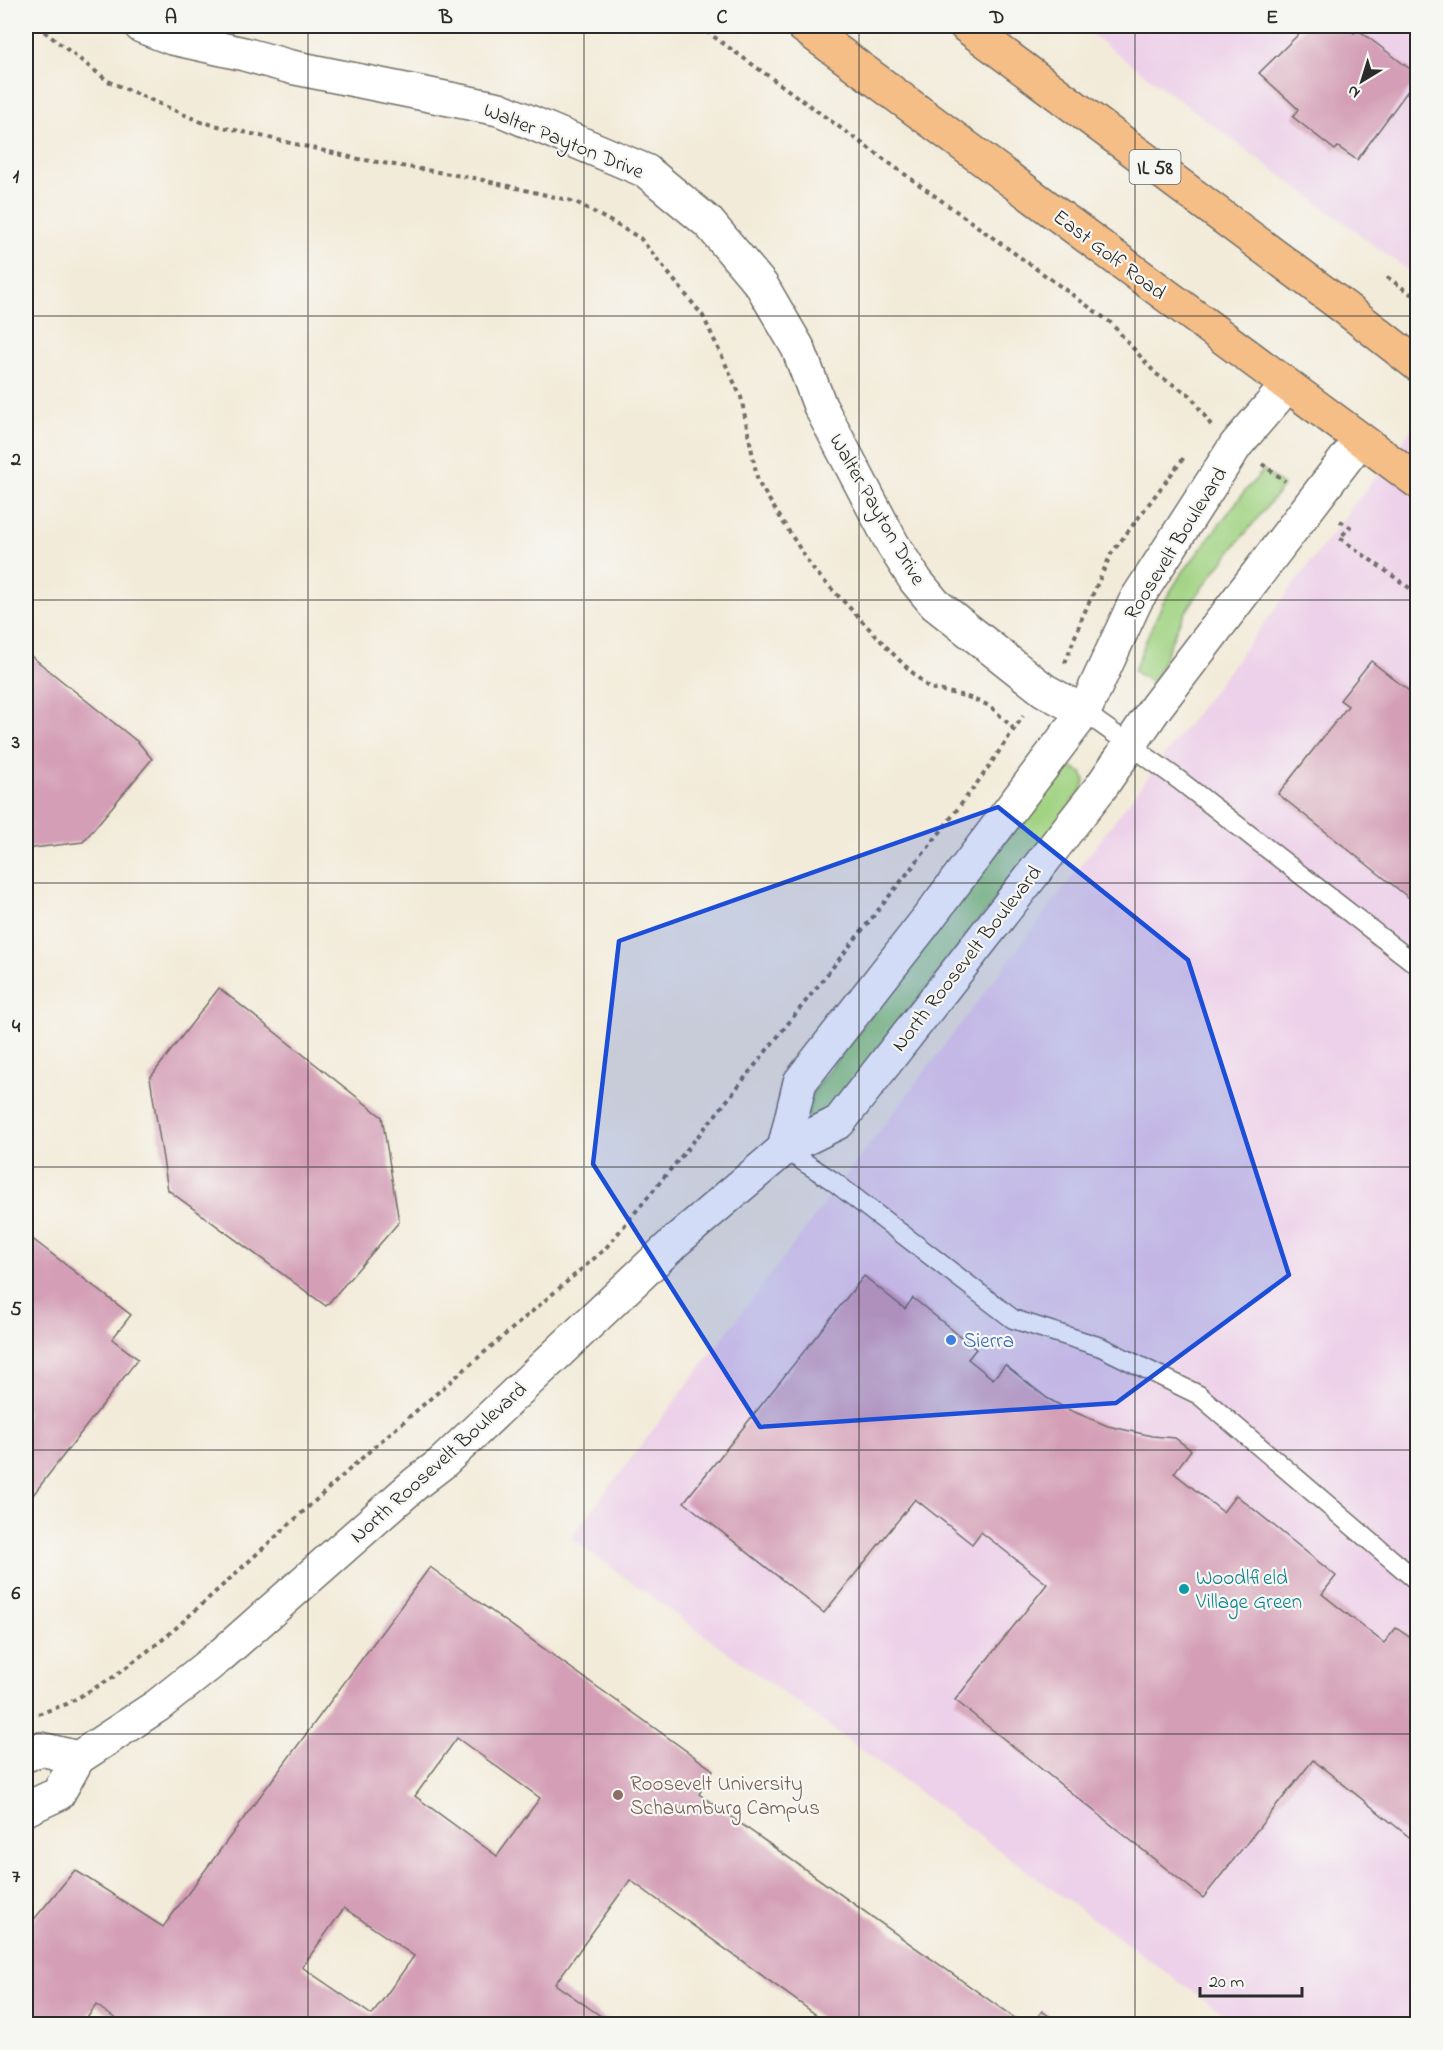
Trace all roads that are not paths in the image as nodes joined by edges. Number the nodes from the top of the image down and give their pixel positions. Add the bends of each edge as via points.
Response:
1 (141, 26) edge
2 (803, 26) edge
3 (966, 26) edge
4 (1418, 364) edge
5 (1287, 386) junction
6 (1360, 440) junction
7 (1418, 482) edge
8 (1084, 712) junction
9 (1130, 744) junction
10 (1418, 966) edge
11 (784, 1149) junction
12 (1418, 1582) edge
13 (26, 1755) edge
14 (78, 1758) junction
15 (26, 1809) edge

1 - 8 street, Walter Payton Drive via 172,38 291,67 499,109 646,171 709,223 762,286 798,348 820,406 916,581 935,604 1044,690
2 - 5 main road, East Golf Road
3 - 4 main road, IL 58
5 - 6 main road, East Golf Road
5 - 8 street, Roosevelt Boulevard via 1236,445 1136,600
6 - 7 main road, East Golf Road
6 - 9 street
8 - 9 lane
8 - 11 street via 800,1082
9 - 10 lane
9 - 11 street, North Roosevelt Boulevard via 1101,787 839,1122
11 - 12 lane via 833,1181 1013,1319 1101,1347 1199,1395
11 - 14 street, North Roosevelt Boulevard via 678,1239 442,1463 220,1656 157,1706
13 - 14 street via 41,1749
14 - 15 street, North Roosevelt Boulevard via 58,1794

